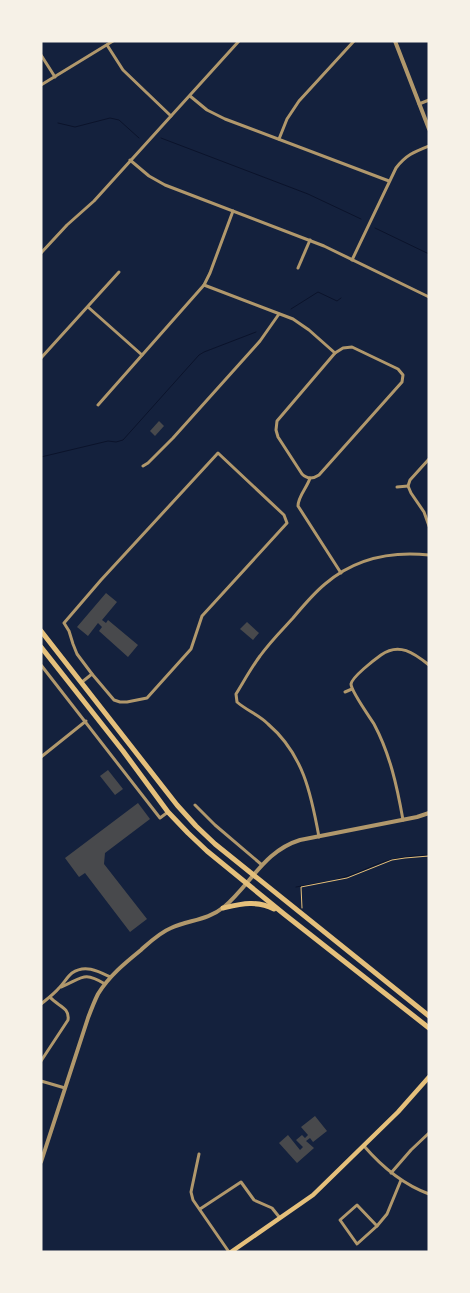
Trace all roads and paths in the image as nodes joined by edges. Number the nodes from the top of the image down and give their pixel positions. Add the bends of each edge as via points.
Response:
1 (113, 41) edge
2 (239, 41) edge
3 (354, 41) edge
4 (395, 41) edge
5 (107, 45) junction
6 (41, 54) edge
7 (55, 77) junction
8 (41, 85) edge
9 (190, 96) junction
10 (429, 100) edge
11 (419, 104) junction
12 (171, 116) junction
13 (429, 129) edge
14 (279, 139) junction
15 (429, 146) edge
16 (130, 160) junction
17 (389, 182) junction
18 (233, 211) junction
19 (310, 240) junction
20 (41, 253) edge
21 (352, 260) junction
22 (298, 268) dead end
23 (119, 272) dead end
24 (204, 284) junction
25 (429, 297) edge
26 (88, 307) junction
27 (279, 314) junction
28 (334, 353) junction
29 (142, 355) junction
30 (41, 358) edge
31 (98, 404) dead end
32 (429, 459) edge
33 (143, 466) dead end
34 (310, 478) junction
35 (408, 486) junction
36 (397, 487) dead end
37 (429, 526) edge
38 (429, 555) edge
39 (341, 572) junction
40 (41, 631) edge
41 (41, 647) edge
42 (41, 665) edge
43 (429, 665) edge
44 (92, 674) junction
45 (82, 682) junction
46 (352, 690) junction
47 (345, 692) dead end
48 (86, 721) junction
49 (41, 757) edge
50 (195, 805) dead end
51 (168, 812) junction
52 (429, 813) edge
53 (403, 820) junction
54 (319, 837) junction
55 (429, 856) edge
56 (262, 865) junction
57 (253, 875) junction
58 (247, 883) junction
59 (223, 908) junction
60 (302, 909) dead end
61 (284, 914) junction
62 (110, 977) junction
63 (105, 984) junction
64 (61, 987) junction
65 (50, 997) junction
66 (41, 1004) edge
67 (429, 1016) edge
68 (429, 1028) edge
69 (41, 1061) edge
70 (429, 1077) edge
71 (41, 1081) edge
72 (66, 1088) junction
73 (429, 1133) edge
74 (363, 1145) junction
75 (199, 1154) dead end
76 (41, 1162) edge
77 (391, 1173) junction
78 (402, 1180) junction
79 (429, 1194) edge
80 (200, 1209) junction
81 (280, 1218) junction
82 (377, 1226) junction
83 (230, 1252) edge

1 - 5 street
2 - 9 street
3 - 14 street via 295,105
4 - 11 street
5 - 7 street
5 - 12 street via 123,70
6 - 7 street
7 - 8 street
9 - 12 street
9 - 14 street via 214,114
10 - 11 street
11 - 13 street
12 - 16 street
14 - 17 street
15 - 17 street via 405,157
16 - 18 street via 154,180
16 - 20 street
17 - 21 street
18 - 19 street
18 - 24 street
19 - 21 street
19 - 22 street
21 - 25 street
23 - 26 street
24 - 27 street
24 - 29 street
26 - 29 street
26 - 30 street
27 - 28 street via 300,323
27 - 33 street via 260,341 173,438
28 - 34 street via 276,426 278,437 302,474
28 - 34 street via 343,348 356,348 398,369 403,378 318,475
29 - 31 street
32 - 35 street
34 - 39 street via 299,497 298,506
35 - 36 street
35 - 37 street
38 - 39 street via 383,556
39 - 54 street via 313,595 270,643 236,696 237,702 270,725 298,762 308,786
40 - 45 main road
41 - 51 main road
42 - 48 street
43 - 46 street via 409,651 391,650 354,678
44 - 44 street via 114,700 127,702 147,698 191,649 202,616 287,523 284,515 218,453 64,623 77,654
44 - 45 street
45 - 57 main road via 177,805 215,844
46 - 47 street
46 - 53 street via 386,750
48 - 49 street
48 - 51 street via 160,818
50 - 56 street
51 - 58 main road
52 - 53 street
53 - 54 street
54 - 56 street via 286,846
55 - 60 path via 392,860 347,878 301,887
56 - 57 street
57 - 58 street
57 - 67 main road
58 - 59 street
58 - 61 main road
59 - 61 main road via 250,903
59 - 62 street via 200,920 162,932
61 - 68 main road
62 - 63 street
62 - 64 street via 97,970 84,969 73,972
63 - 64 street via 83,976
63 - 72 street via 88,1018
64 - 65 street
65 - 66 street
65 - 69 street via 66,1010 68,1020
70 - 74 main road
71 - 72 street
72 - 76 street
73 - 77 street
74 - 77 street
74 - 81 main road via 313,1195
75 - 80 street via 191,1192
77 - 78 street
78 - 79 street
78 - 82 street via 387,1214
80 - 81 street via 242,1182 254,1200 272,1208
80 - 83 street
81 - 83 main road
82 - 82 street via 357,1244 340,1220 357,1205

